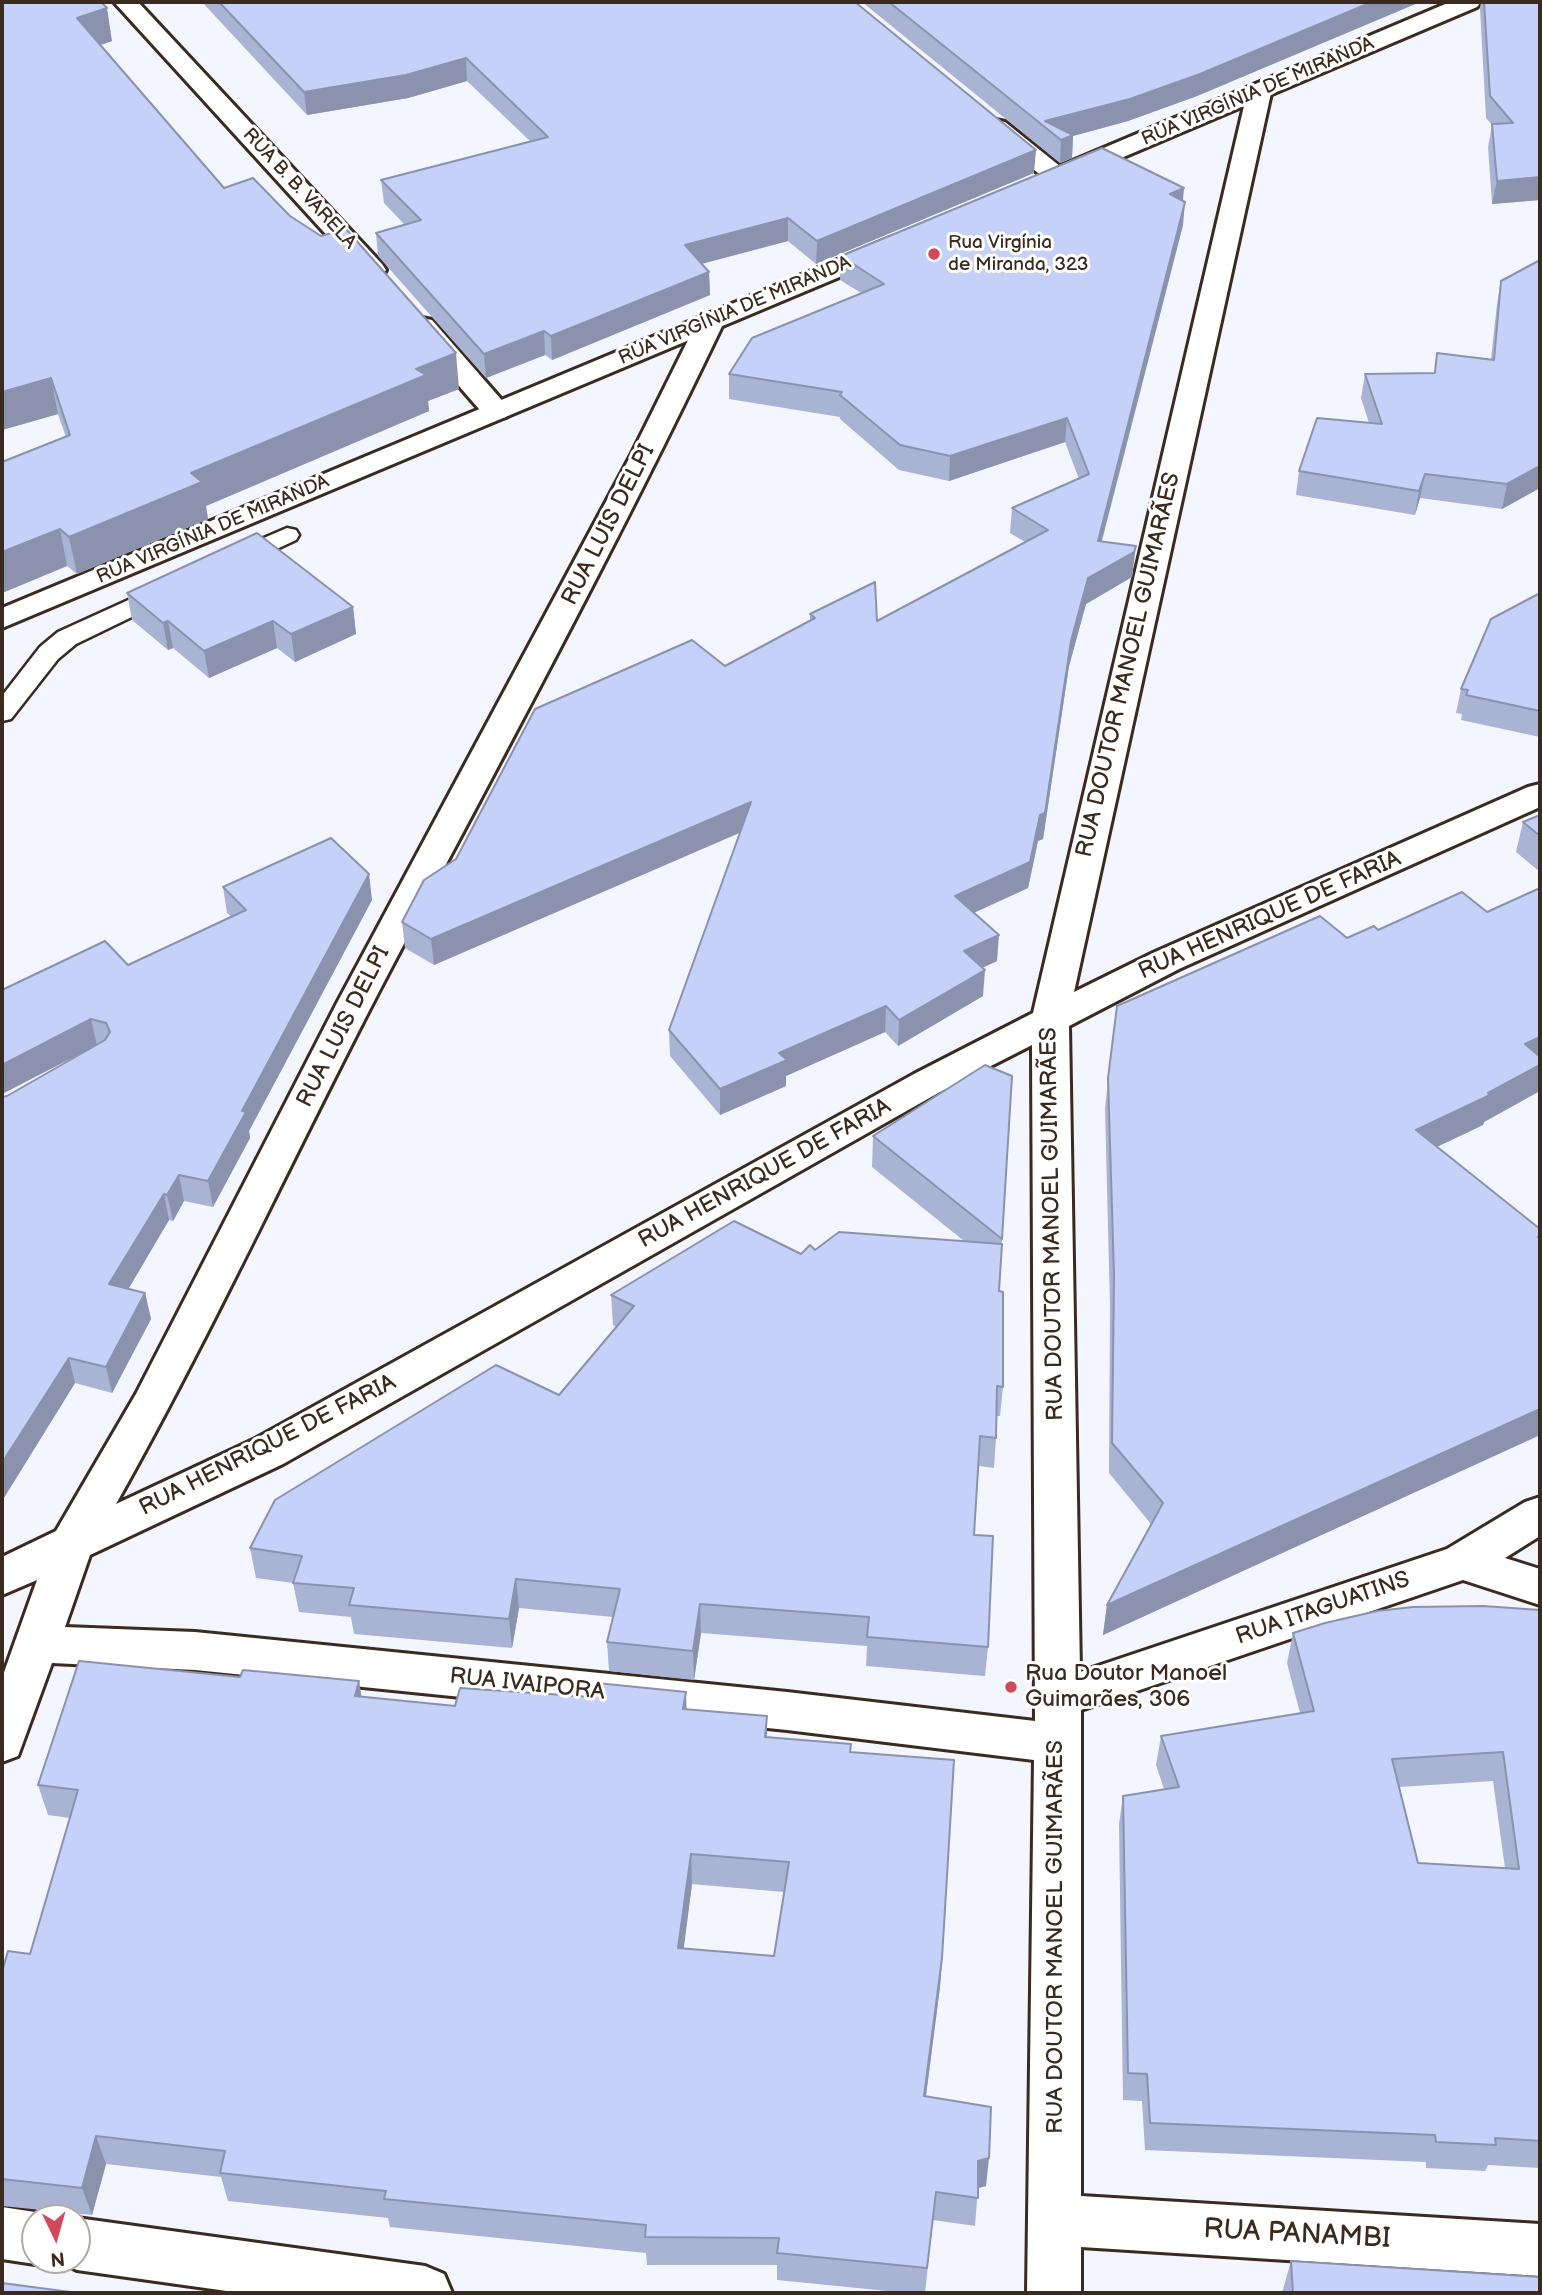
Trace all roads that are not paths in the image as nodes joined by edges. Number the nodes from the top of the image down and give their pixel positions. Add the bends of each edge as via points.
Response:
1 (125, 2) edge
2 (1469, 2) edge
3 (1259, 93) junction
4 (982, 115) edge
5 (1057, 176) junction
6 (1031, 187) edge
7 (915, 236) edge
8 (710, 322) junction
9 (496, 411) junction
10 (287, 535) dead end
11 (2, 619) edge
12 (2, 713) edge
13 (1540, 794) edge
14 (1050, 1020) junction
15 (1540, 1514) edge
16 (73, 1541) junction
17 (1463, 1562) junction
18 (2, 1577) edge
19 (1540, 1587) edge
20 (38, 1644) junction
21 (1058, 1699) junction
22 (2, 1742) edge
23 (1057, 1743) junction
24 (1054, 2220) junction
25 (2, 2233) edge
26 (21, 2236) edge
27 (91, 2246) edge
28 (1540, 2250) edge
29 (425, 2293) edge
30 (1054, 2293) edge

1 - 9 street, RUA B. B. VARELA
2 - 3 street, RUA VIRGÍNIA DE MIRANDA
3 - 5 street, RUA VIRGÍNIA DE MIRANDA
3 - 14 street, RUA DOUTOR MANOEL GUIMARÃES
4 - 5 street
5 - 6 street, RUA VIRGÍNIA DE MIRANDA
7 - 8 street, RUA VIRGÍNIA DE MIRANDA
8 - 9 street, RUA VIRGÍNIA DE MIRANDA
8 - 16 street, RUA LUIS DELPI via 645,457 355,1003 153,1401
9 - 11 street, RUA VIRGÍNIA DE MIRANDA
10 - 12 lane via 67,638 49,653
13 - 14 street, RUA HENRIQUE DE FARIA via 1166,961
14 - 16 street, RUA HENRIQUE DE FARIA via 927,1083 268,1452
14 - 21 street, RUA DOUTOR MANOEL GUIMARÃES
15 - 17 street, RUA ITAGUATINS
16 - 18 street, RUA HENRIQUE DE FARIA
16 - 20 street, RUA LUIS DELPI
17 - 19 street
17 - 21 street, RUA ITAGUATINS
20 - 22 street, RUA LUIS DELPI
20 - 23 street, RUA IVAIPORA via 195,1651
21 - 23 street, RUA DOUTOR MANOEL GUIMARÃES
23 - 24 street, RUA DOUTOR MANOEL GUIMARÃES
24 - 28 street, RUA PANAMBI
24 - 30 street, RUA DOUTOR MANOEL GUIMARÃES
25 - 26 street
27 - 29 street

